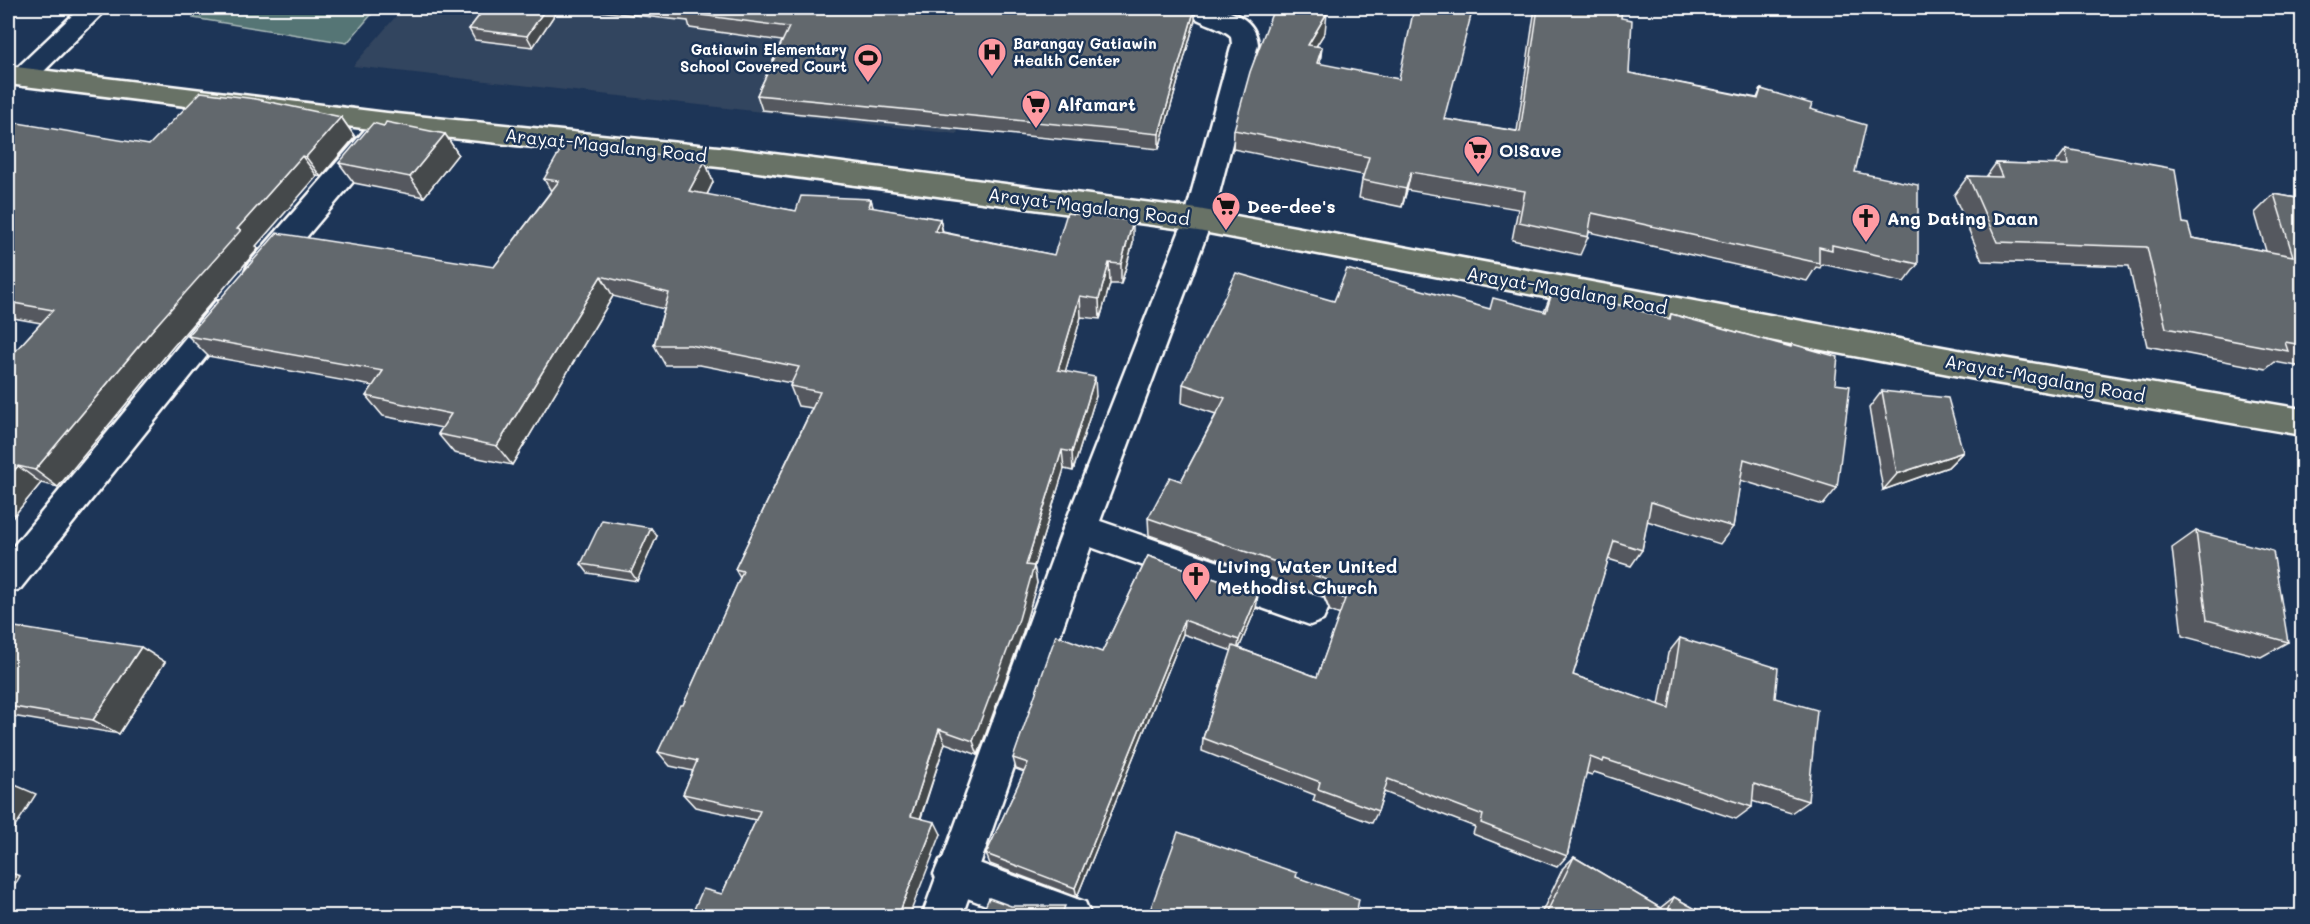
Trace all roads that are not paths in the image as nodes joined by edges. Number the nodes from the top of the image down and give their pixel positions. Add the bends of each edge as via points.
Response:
1 (95, 8) edge
2 (1197, 8) edge
3 (15, 76) edge
4 (387, 122) junction
5 (1198, 220) junction
6 (2302, 422) edge
7 (1080, 529) junction
8 (8, 578) edge
9 (1310, 609) dead end
10 (954, 874) junction
11 (942, 916) edge
12 (1071, 916) edge

1 - 3 street
2 - 5 street via 1234,24 1244,33 1245,44
3 - 4 main road, Arayat-Magalang Road
4 - 5 main road, Arayat-Magalang Road via 728,158
4 - 8 street via 185,358
5 - 6 main road, Arayat-Magalang Road via 1996,370
5 - 7 street
7 - 9 street
7 - 10 street
10 - 11 street
10 - 12 street

